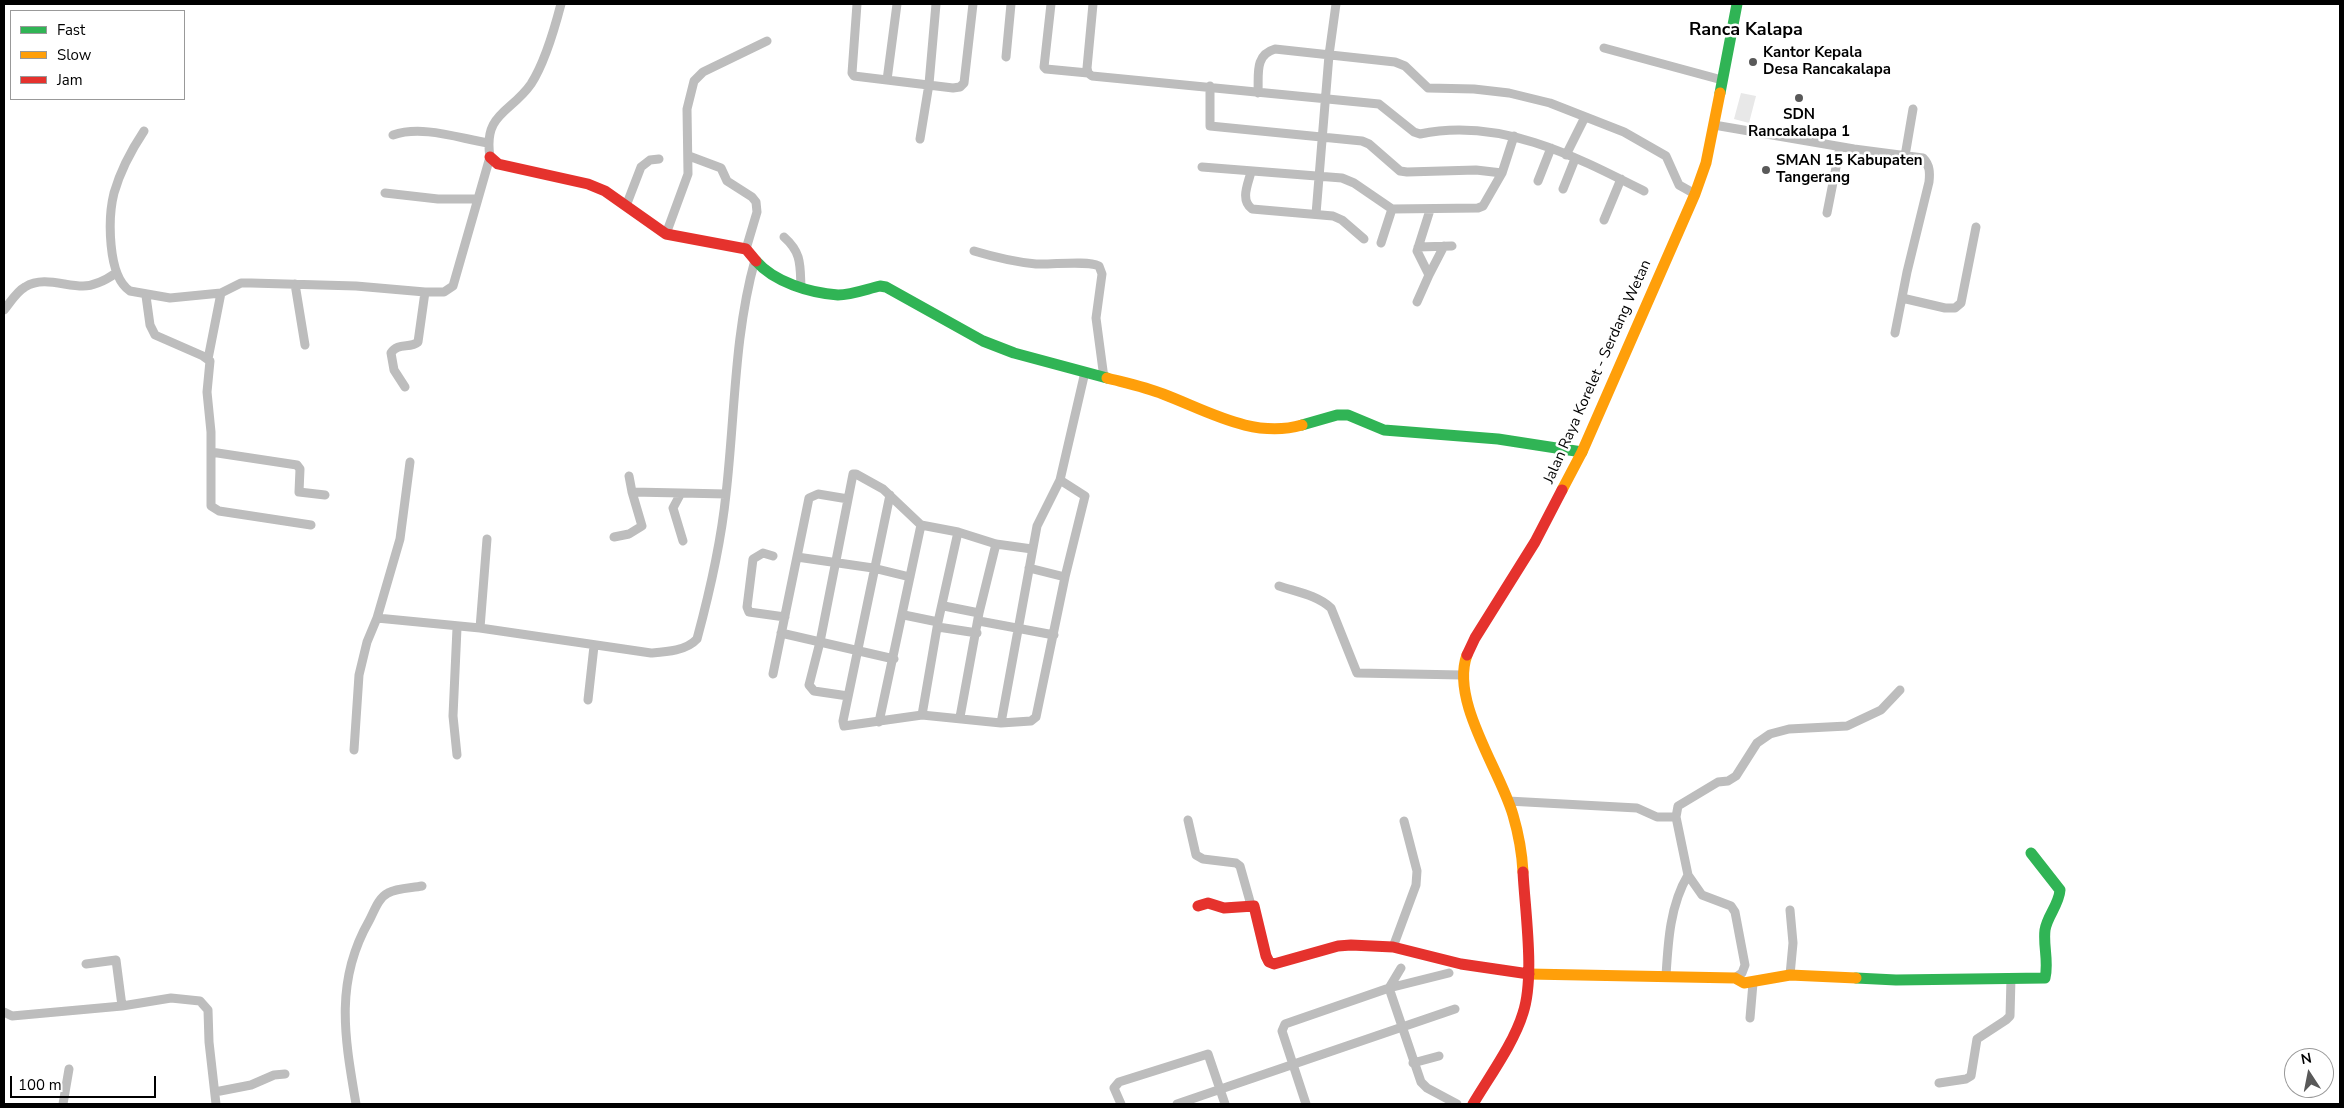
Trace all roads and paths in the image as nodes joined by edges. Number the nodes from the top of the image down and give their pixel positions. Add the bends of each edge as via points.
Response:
1 (561, 4) edge
2 (857, 4) edge
3 (897, 4) edge
4 (936, 4) edge
5 (973, 4) edge
6 (1011, 4) edge
7 (1051, 4) edge
8 (1093, 4) edge
9 (1336, 4) edge
10 (1737, 4) edge
11 (767, 40) dead end
12 (1604, 48) dead end
13 (1328, 55) junction
14 (1006, 57) dead end
15 (1088, 73) junction
16 (888, 80) junction
17 (1722, 80) junction
18 (929, 84) junction
19 (1210, 86) junction
20 (1258, 92) junction
21 (1325, 99) junction
22 (1913, 109) dead end
23 (1585, 117) junction
24 (1714, 125) junction
25 (144, 131) dead end
26 (392, 135) dead end
27 (1514, 136) junction
28 (1322, 137) junction
29 (920, 139) dead end
30 (488, 143) junction
31 (1840, 146) junction
32 (1551, 148) junction
33 (689, 156) junction
34 (1905, 156) junction
35 (490, 157) junction
36 (1571, 157) junction
37 (659, 159) dead end
38 (1202, 167) dead end
39 (1251, 172) junction
40 (1502, 173) junction
41 (1318, 176) junction
42 (1621, 179) junction
43 (1538, 181) dead end
44 (1563, 189) dead end
45 (1644, 191) dead end
46 (385, 194) dead end
47 (1694, 194) junction
48 (478, 200) junction
49 (626, 206) junction
50 (1392, 209) junction
51 (1430, 210) junction
52 (1828, 213) dead end
53 (1316, 214) junction
54 (1604, 220) dead end
55 (1976, 227) dead end
56 (666, 234) junction
57 (784, 236) dead end
58 (1364, 239) dead end
59 (1381, 243) dead end
60 (1418, 247) junction
61 (746, 249) junction
62 (974, 251) dead end
63 (755, 260) junction
64 (116, 273) junction
65 (1429, 276) junction
66 (295, 284) junction
67 (801, 288) junction
68 (425, 292) junction
69 (221, 293) junction
70 (146, 296) junction
71 (1902, 298) junction
72 (1417, 302) dead end
73 (4, 310) edge
74 (1895, 333) dead end
75 (305, 345) dead end
76 (208, 359) junction
77 (1086, 372) junction
78 (1104, 378) junction
79 (405, 387) dead end
80 (211, 452) junction
81 (1582, 452) junction
82 (410, 462) dead end
83 (629, 476) dead end
84 (1061, 477) junction
85 (632, 492) junction
86 (681, 493) junction
87 (726, 494) junction
88 (325, 495) dead end
89 (890, 495) junction
90 (848, 499) junction
91 (311, 525) dead end
92 (921, 525) junction
93 (958, 532) junction
94 (614, 537) dead end
95 (487, 539) dead end
96 (683, 541) dead end
97 (996, 544) junction
98 (1032, 550) junction
99 (773, 556) dead end
100 (797, 557) junction
101 (835, 563) junction
102 (873, 568) junction
103 (1030, 568) junction
104 (910, 577) junction
105 (1065, 577) junction
106 (1279, 586) dead end
107 (944, 606) junction
108 (904, 615) junction
109 (785, 616) junction
110 (979, 617) junction
111 (377, 618) junction
112 (938, 624) junction
113 (458, 628) junction
114 (480, 628) junction
115 (1018, 628) junction
116 (781, 633) junction
117 (977, 633) junction
118 (1054, 635) junction
119 (820, 642) junction
120 (594, 646) junction
121 (859, 651) junction
122 (894, 658) junction
123 (773, 674) dead end
124 (1462, 675) junction
125 (1900, 690) dead end
126 (848, 696) junction
127 (588, 700) dead end
128 (922, 715) junction
129 (960, 717) junction
130 (880, 722) junction
131 (1001, 723) junction
132 (354, 750) dead end
133 (457, 755) dead end
134 (1508, 801) junction
135 (1676, 817) junction
136 (1188, 820) dead end
137 (1404, 821) dead end
138 (2031, 852) dead end
139 (1688, 875) junction
140 (422, 886) dead end
141 (1251, 904) junction
142 (1198, 906) dead end
143 (1790, 910) dead end
144 (1393, 947) junction
145 (86, 964) dead end
146 (1401, 968) dead end
147 (1449, 973) dead end
148 (1528, 974) junction
149 (1790, 975) junction
150 (1666, 976) junction
151 (1735, 978) junction
152 (2011, 978) junction
153 (1753, 983) junction
154 (1389, 988) junction
155 (122, 1006) junction
156 (1455, 1009) dead end
157 (4, 1012) edge
158 (1750, 1018) dead end
159 (1402, 1028) junction
160 (1439, 1056) dead end
161 (1413, 1063) junction
162 (1293, 1065) junction
163 (68, 1070) dead end
164 (285, 1074) dead end
165 (1939, 1083) dead end
166 (1221, 1090) junction
167 (214, 1092) junction
168 (63, 1104) edge
169 (216, 1104) edge
170 (356, 1104) edge
171 (1120, 1104) edge
172 (1177, 1104) edge
173 (1225, 1104) edge
174 (1306, 1104) edge
175 (1456, 1104) edge
176 (1473, 1104) edge

1 - 30 street via 530,85 498,115
2 - 16 street via 852,73 858,78
3 - 16 street
4 - 18 street
5 - 18 street via 964,83 953,88
6 - 14 street
7 - 15 street via 1044,67
8 - 15 street
9 - 13 street
10 - 17 street, Jalan Raya Korelet - Serdang Wetan
11 - 33 street via 703,72 694,80 687,109
12 - 17 street
13 - 20 street via 1275,49 1265,53 1259,60
13 - 21 street
13 - 23 street via 1395,62 1406,66 1428,88 1509,93 1550,103
15 - 19 street via 1092,76
16 - 18 street
17 - 24 street, Jalan Raya Korelet - Serdang Wetan
18 - 29 street
19 - 20 street
19 - 28 street via 1210,126
20 - 21 street
21 - 27 street via 1379,104 1420,134 1474,129
21 - 28 street
22 - 34 street
23 - 36 street
23 - 47 street via 1624,132 1662,153 1670,161 1679,185
24 - 31 street
24 - 47 street, Jalan Raya Korelet - Serdang Wetan via 1706,163
25 - 64 street via 112,205
26 - 30 street via 418,131
27 - 32 street
27 - 40 street
28 - 40 street via 1369,144 1400,171
28 - 41 street
30 - 35 street
31 - 34 street
31 - 52 street
32 - 36 street
32 - 43 street
33 - 56 street via 688,174
33 - 61 street via 721,168 727,181 756,202 757,212
34 - 71 street via 1923,158 1930,173
35 - 48 street
35 - 49 street via 498,164 588,184
36 - 42 street
36 - 44 street
37 - 49 street via 650,160 641,168
38 - 39 street
39 - 41 street
39 - 53 street via 1245,197 1252,209
40 - 51 street via 1483,206
41 - 50 street via 1348,179
41 - 53 street
42 - 45 street
42 - 54 street
46 - 48 street
47 - 81 street, Jalan Raya Korelet - Serdang Wetan
48 - 68 street via 453,286 444,292
49 - 56 street
50 - 51 street
50 - 59 street
51 - 60 street
53 - 58 street via 1342,220
55 - 71 street via 1961,303 1955,308 1945,308
56 - 61 street
57 - 67 street via 799,257
60 - 65 street
60 - 65 street via 1448,246
61 - 63 street
62 - 78 street via 1019,262 1099,266 1102,274 1096,318
63 - 67 street via 764,270
63 - 87 street via 745,296
64 - 70 street via 124,288
64 - 73 street via 87,286 47,282 31,285 20,291
65 - 72 street
66 - 68 street
66 - 69 street via 241,283
66 - 75 street
67 - 77 street via 839,295 886,287 983,341 1014,353
68 - 79 street via 418,342 397,347 392,352 394,370
69 - 70 street via 170,298
69 - 76 street
70 - 76 street via 150,325 155,335
71 - 74 street
76 - 80 street
77 - 78 street
77 - 84 street
78 - 81 street via 1162,393 1248,427 1292,428 1348,415 1384,430 1498,439
80 - 88 street via 297,465 300,469 299,492
80 - 91 street via 209,503 213,509
81 - 124 street, Jalan Raya Korelet - Serdang Wetan via 1535,542 1474,638
82 - 111 street via 400,538
83 - 85 street
84 - 98 street via 1041,517
84 - 105 street via 1085,496
85 - 86 street
85 - 94 street via 642,526 629,534
86 - 87 street
86 - 96 street via 673,508
87 - 120 street via 718,550 693,643 666,652 651,653
89 - 90 street via 856,474 852,477
89 - 92 street
89 - 102 street
90 - 100 street via 818,494 809,498
90 - 101 street
92 - 93 street
92 - 104 street
93 - 97 street
93 - 107 street
95 - 114 street
97 - 98 street
97 - 110 street
98 - 103 street
99 - 109 street via 763,553 752,559 747,607 749,612
100 - 101 street
100 - 109 street
101 - 102 street
101 - 119 street
102 - 104 street
102 - 121 street
103 - 105 street
103 - 115 street
104 - 108 street
105 - 118 street
106 - 124 street via 1324,601 1331,608 1356,673
107 - 110 street
107 - 112 street
108 - 112 street
108 - 122 street
109 - 116 street
110 - 115 street
110 - 117 street
111 - 113 street
111 - 132 street via 366,642 359,675
112 - 117 street
112 - 128 street
113 - 114 street
113 - 133 street via 453,716
114 - 120 street
115 - 118 street
115 - 131 street
116 - 119 street
116 - 123 street
117 - 129 street
118 - 131 street via 1035,720
119 - 121 street
119 - 126 street via 809,687 814,691
120 - 127 street
121 - 122 street
121 - 126 street
122 - 130 street
124 - 134 street, Jalan Raya Korelet - Serdang Wetan via 1466,701
125 - 135 street via 1881,710 1848,726 1789,729 1763,738 1736,776 1683,801 1678,806
126 - 130 street via 844,726
128 - 129 street
128 - 130 street
129 - 131 street
134 - 135 street via 1637,808 1657,817
134 - 148 street, Jalan Raya Korelet - Serdang Wetan via 1518,832 1523,864
135 - 139 street
136 - 141 street via 1196,855 1240,866
137 - 144 street via 1417,871 1416,885
138 - 152 street via 2060,890 2060,898 2045,929 2045,978
139 - 150 street via 1681,885 1668,933
139 - 151 street via 1702,896 1731,906 1735,912 1745,965
140 - 170 street via 393,891 381,898 363,931 346,981 344,1022
141 - 142 street via 1224,908 1208,903
141 - 144 street via 1257,911 1266,956 1273,964 1344,945
143 - 149 street via 1793,943
144 - 148 street via 1461,964
145 - 155 street via 116,960
146 - 154 street
147 - 154 street
148 - 150 street
148 - 176 street, Jalan Raya Korelet - Serdang Wetan via 1522,1018
149 - 152 street via 1896,980
149 - 153 street
150 - 151 street
151 - 153 street
152 - 165 street via 2010,1016 1977,1039 1971,1076
153 - 158 street
154 - 159 street
154 - 162 street via 1285,1024 1282,1030
155 - 157 street via 12,1016
155 - 167 street via 171,998 205,1004
156 - 159 street
159 - 161 street
159 - 162 street
160 - 161 street
161 - 175 street via 1423,1084
162 - 166 street
162 - 174 street
163 - 168 street
164 - 167 street
166 - 171 street via 1210,1054 1206,1054 1119,1082 1114,1088
166 - 172 street
166 - 173 street
167 - 169 street

